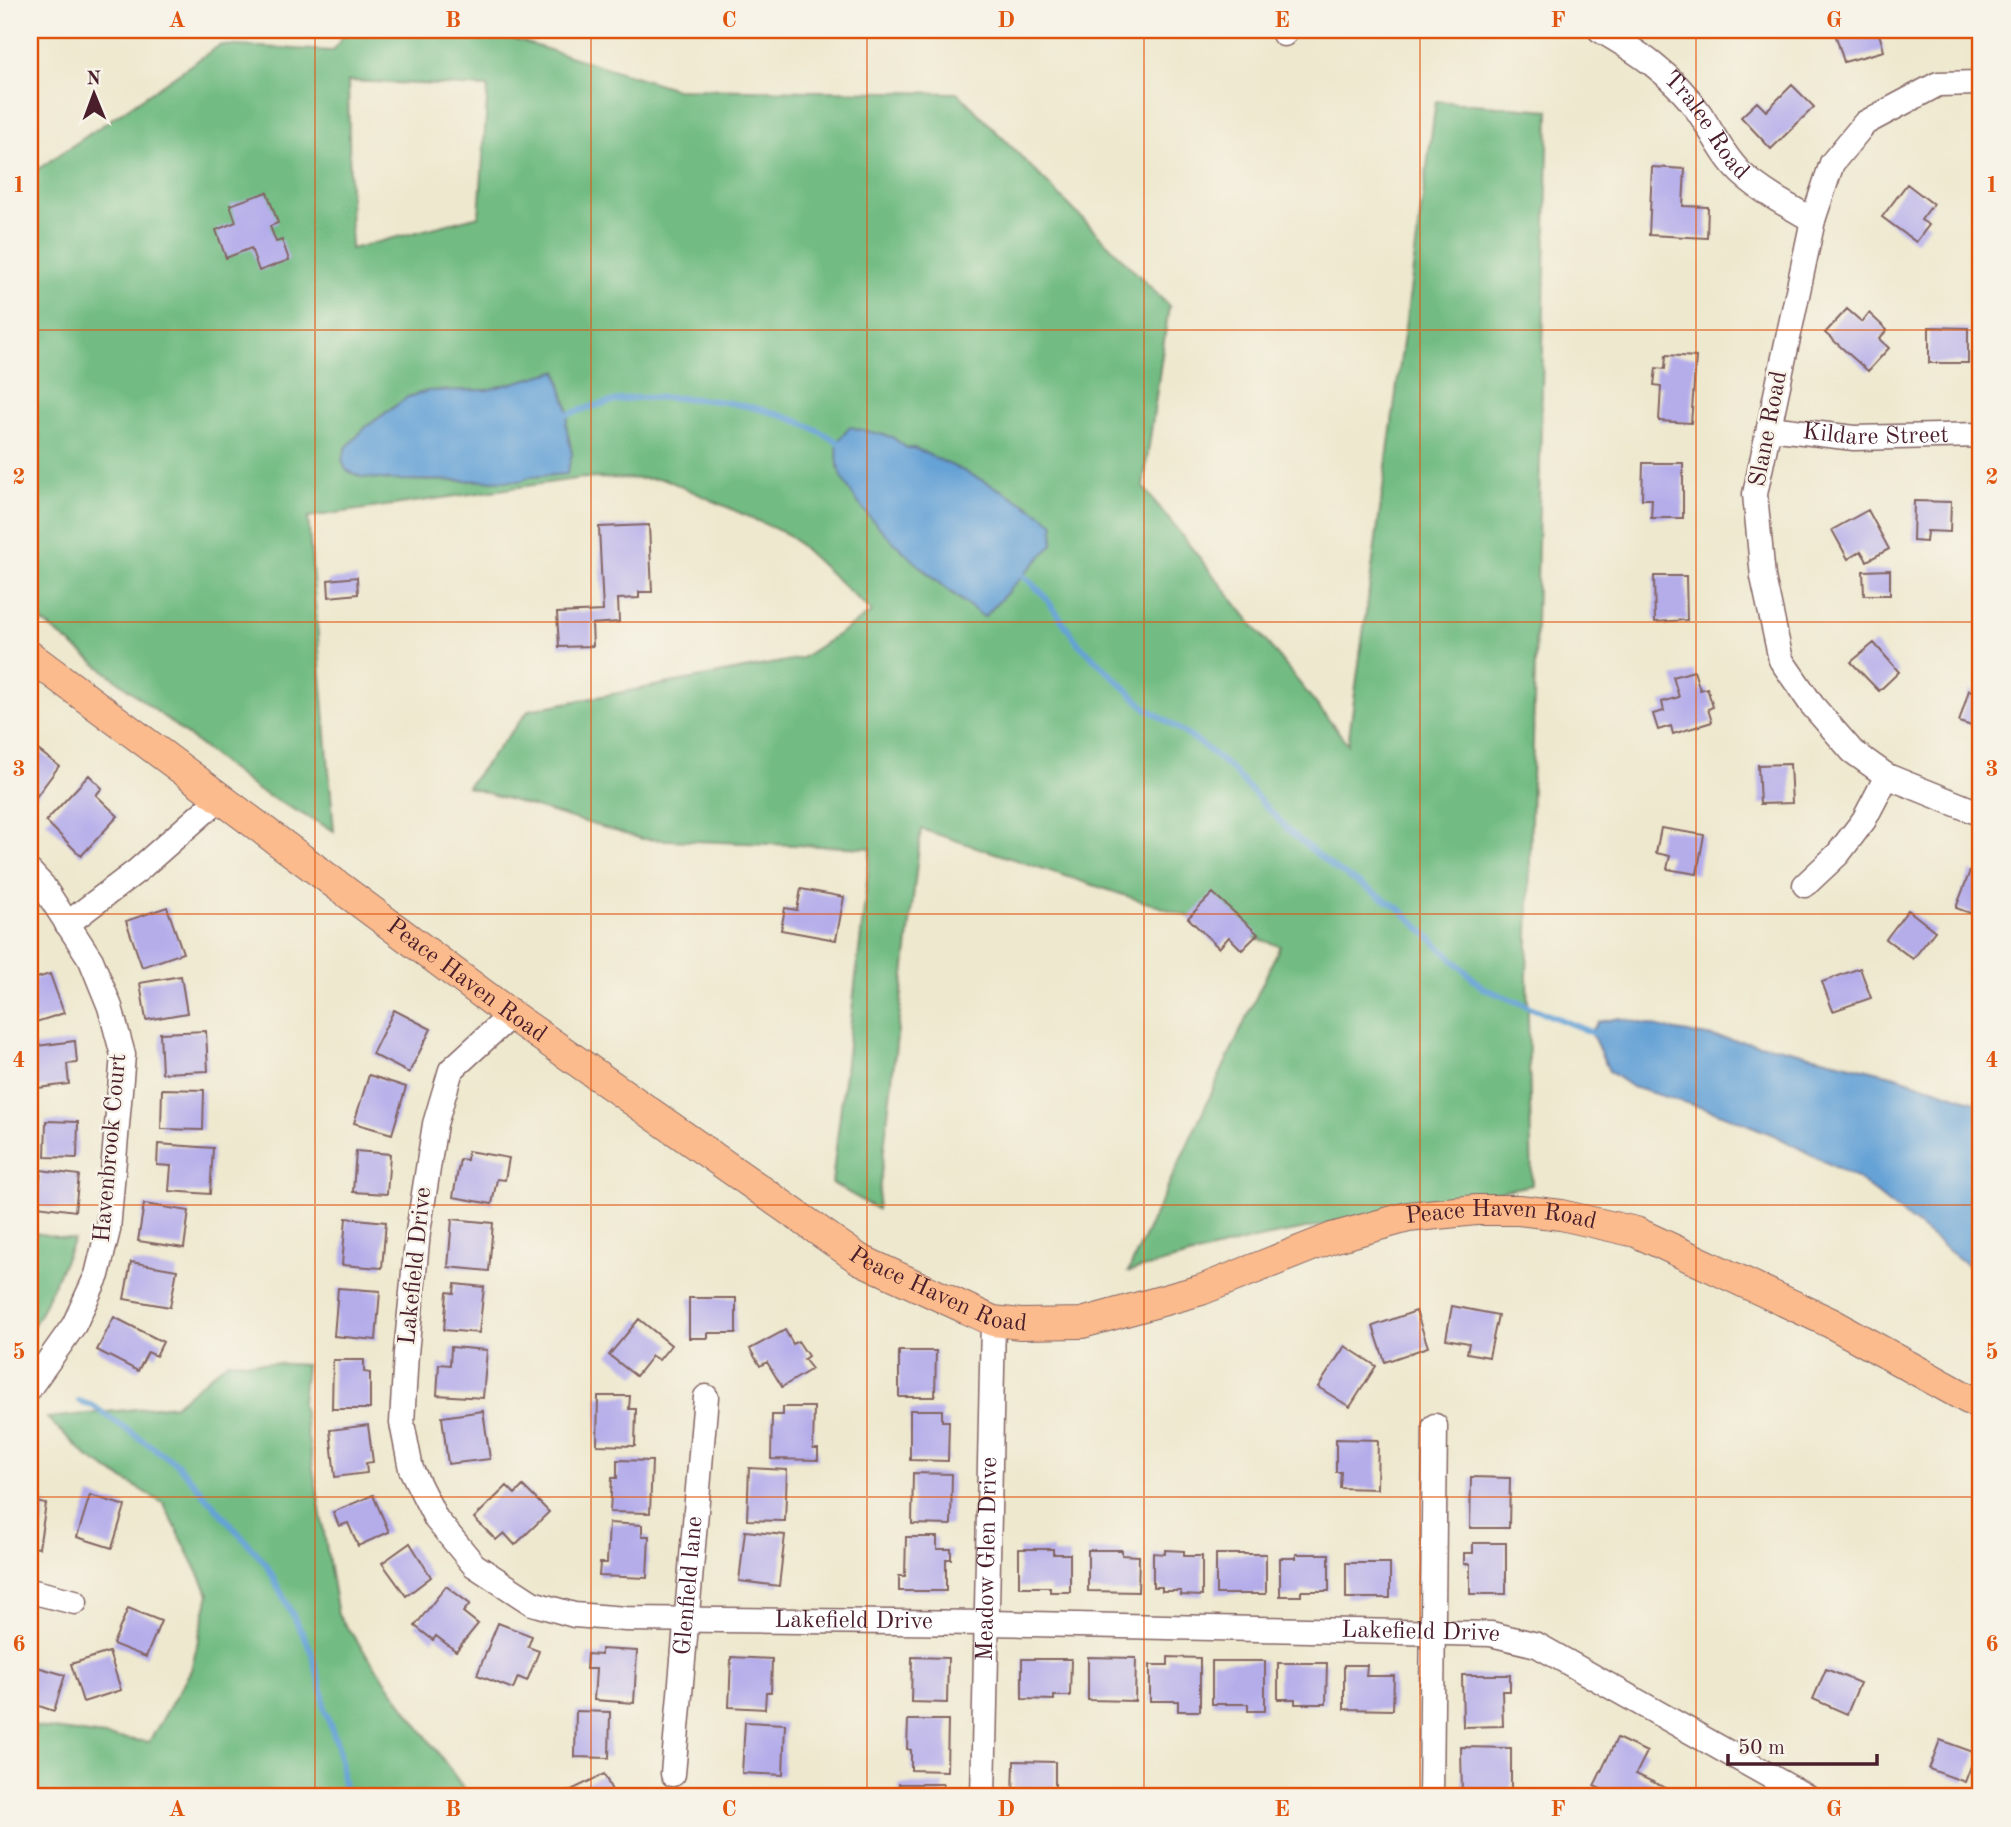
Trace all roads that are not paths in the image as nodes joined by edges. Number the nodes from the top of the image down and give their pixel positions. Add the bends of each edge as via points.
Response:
1 (1600, 30) edge
2 (1981, 83) edge
3 (1813, 220) junction
4 (1769, 428) junction
5 (1981, 435) edge
6 (30, 656) edge
7 (1887, 776) junction
8 (221, 797) junction
9 (1981, 814) edge
10 (30, 872) edge
11 (1805, 885) dead end
12 (67, 924) junction
13 (511, 1015) junction
14 (993, 1321) junction
15 (30, 1387) edge
16 (706, 1397) dead end
17 (1981, 1406) edge
18 (1435, 1426) dead end
19 (30, 1591) edge
20 (75, 1602) dead end
21 (688, 1620) junction
22 (987, 1623) junction
23 (1433, 1632) junction
24 (673, 1774) dead end
25 (983, 1797) edge
26 (1431, 1797) edge
27 (1807, 1797) edge

1 - 3 street, Tralee Road via 1662,70 1692,103 1739,171
2 - 3 street, Slane Road via 1938,84 1865,123 1832,163
3 - 4 street, Slane Road
4 - 5 street, Kildare Street via 1854,438
4 - 7 street, Slane Road via 1755,494 1763,577 1781,660 1852,751
6 - 8 main road, Peace Haven Road
7 - 9 street, Slane Road
7 - 11 street via 1858,829
8 - 12 street via 138,870
8 - 13 main road, Peace Haven Road
10 - 12 street, Havenbrook Court
12 - 15 street, Havenbrook Court via 91,960 123,1055 117,1134 108,1230 97,1275 74,1325
13 - 14 main road, Peace Haven Road via 859,1259
13 - 21 street, Lakefield Drive via 451,1070 435,1124 406,1353 402,1423 411,1469 436,1519 474,1565 532,1603 574,1615
14 - 17 main road, Peace Haven Road via 1082,1323 1201,1290 1332,1238 1408,1217 1519,1210 1636,1233 1831,1322
14 - 22 street, Meadow Glen Drive
16 - 21 street, Glenfield lane
18 - 23 street
19 - 20 street
21 - 22 street, Lakefield Drive
21 - 24 street, Glenfield lane
22 - 23 street, Lakefield Drive
22 - 25 street, Meadow Glen Drive
23 - 26 street
23 - 27 street, Lakefield Drive via 1491,1634 1537,1645

